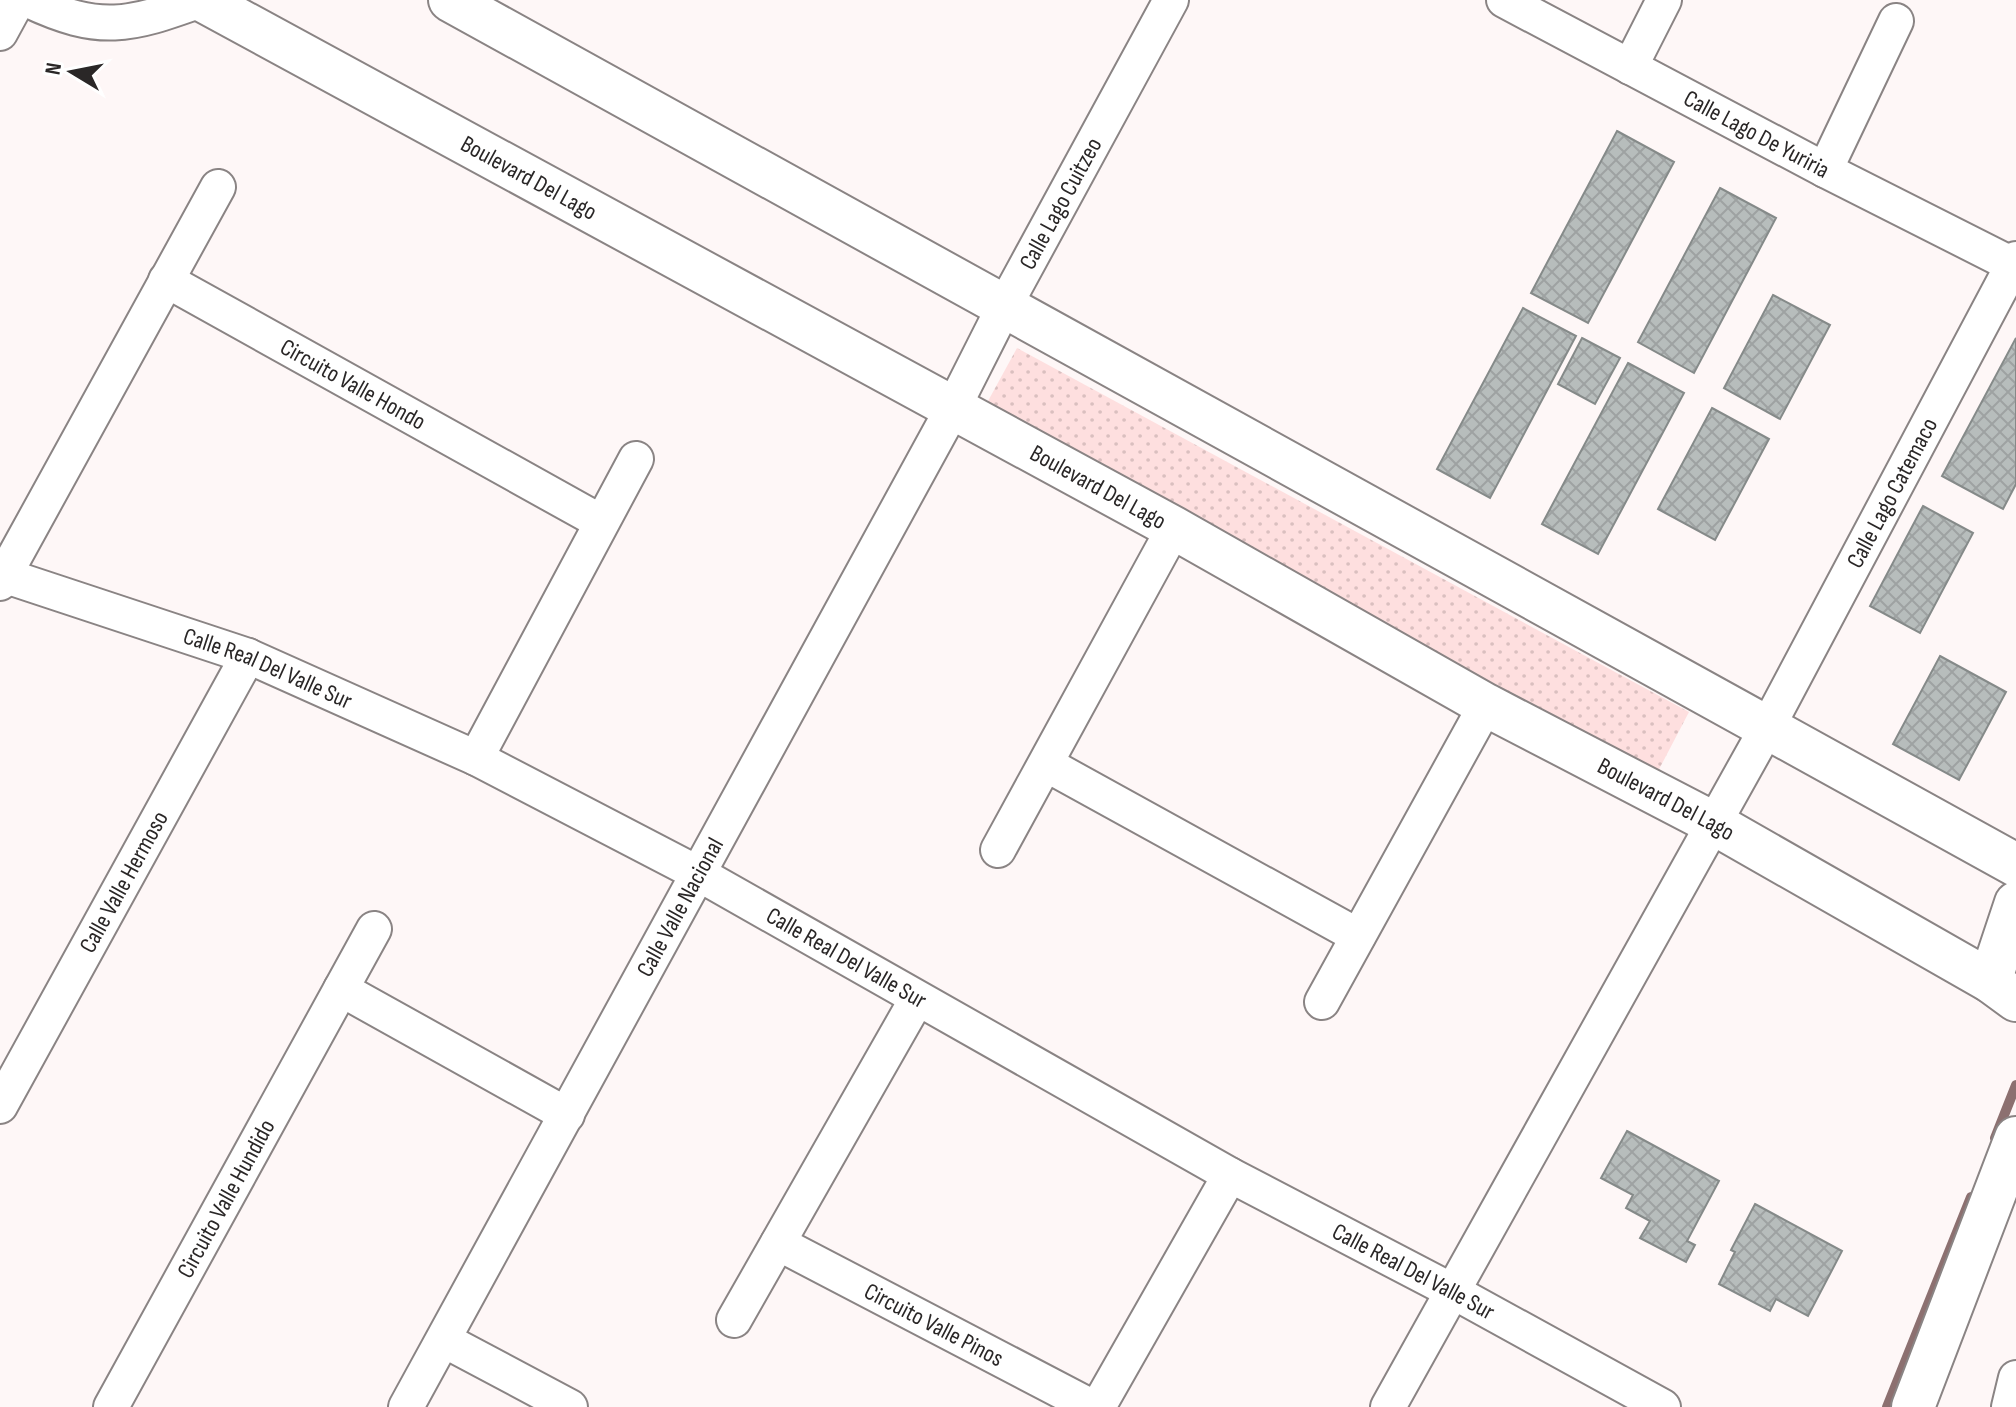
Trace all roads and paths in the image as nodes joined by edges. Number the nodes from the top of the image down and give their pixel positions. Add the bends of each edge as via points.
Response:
1 (18, 0) edge
2 (28, 0) edge
3 (201, 0) edge
4 (450, 0) edge
5 (1171, 0) edge
6 (1504, 0) edge
7 (1664, 0) edge
8 (1896, 21) dead end
9 (0, 33) edge
10 (1630, 67) junction
11 (1825, 170) junction
12 (218, 187) dead end
13 (2014, 262) edge
14 (166, 280) junction
15 (1005, 305) junction
16 (953, 408) junction
17 (636, 459) dead end
18 (601, 522) junction
19 (1174, 528) junction
20 (1, 578) edge
21 (248, 656) junction
22 (1486, 705) junction
23 (1767, 728) junction
24 (476, 758) junction
25 (1046, 764) junction
26 (1713, 823) junction
27 (998, 850) dead end
28 (2016, 865) edge
29 (699, 874) junction
30 (2016, 903) edge
31 (374, 929) dead end
32 (1358, 936) junction
33 (341, 989) junction
34 (2001, 989) edge
35 (917, 999) junction
36 (1322, 1002) dead end
37 (0, 1106) edge
38 (567, 1115) junction
39 (2016, 1138) edge
40 (1230, 1175) junction
41 (778, 1243) junction
42 (1454, 1292) junction
43 (734, 1320) dead end
44 (444, 1340) junction
45 (2016, 1378) edge
46 (111, 1407) edge
47 (406, 1407) edge
48 (570, 1407) edge
49 (1092, 1407) edge
50 (1098, 1407) edge
51 (1388, 1407) edge
52 (1663, 1407) edge
53 (1913, 1407) edge
54 (2009, 1407) edge

1 - 9 street
2 - 3 street, Boulevard Del Lago via 86,21 116,24 145,20
3 - 16 street, Boulevard Del Lago
4 - 15 street
5 - 15 street, Calle Lago Cuitzeo
6 - 10 street, Calle Lago De Yuriria
7 - 10 street
8 - 11 street
10 - 11 street, Calle Lago De Yuriria
11 - 13 street, Calle Lago De Yuriria
12 - 14 street
13 - 23 street, Calle Lago Catemaco
14 - 18 street, Circuito Valle Hondo
14 - 20 street
15 - 16 street, Calle Lago Cuitzeo
15 - 23 street
16 - 19 street, Boulevard Del Lago
16 - 29 street, Calle Valle Nacional
17 - 18 street
18 - 24 street
19 - 22 street, Boulevard Del Lago
19 - 25 street
20 - 21 street, Calle Real Del Valle Sur
21 - 24 street, Calle Real Del Valle Sur
21 - 37 street, Calle Valle Hermoso
22 - 26 street, Boulevard Del Lago
22 - 32 street
23 - 26 street, Calle Lago Catemaco
23 - 28 street
24 - 29 street, Calle Real Del Valle Sur
25 - 27 street
25 - 32 street
26 - 34 street, Boulevard Del Lago
26 - 42 street, Calle Lago Catemaco
29 - 35 street, Calle Real Del Valle Sur
29 - 38 street, Calle Valle Nacional
30 - 34 street
31 - 33 street, Circuito Valle Hundido
32 - 36 street
33 - 38 street
33 - 46 street, Circuito Valle Hundido
35 - 40 street, Calle Real Del Valle Sur
35 - 41 street
38 - 44 street, Calle Valle Nacional
39 - 53 street
40 - 42 street, Calle Real Del Valle Sur
40 - 50 street
41 - 43 street
41 - 49 street, Circuito Valle Pinos
42 - 51 street, Calle Lago Catemaco
42 - 52 street, Calle Real Del Valle Sur
44 - 47 street, Calle Valle Nacional
44 - 48 street
45 - 54 street

